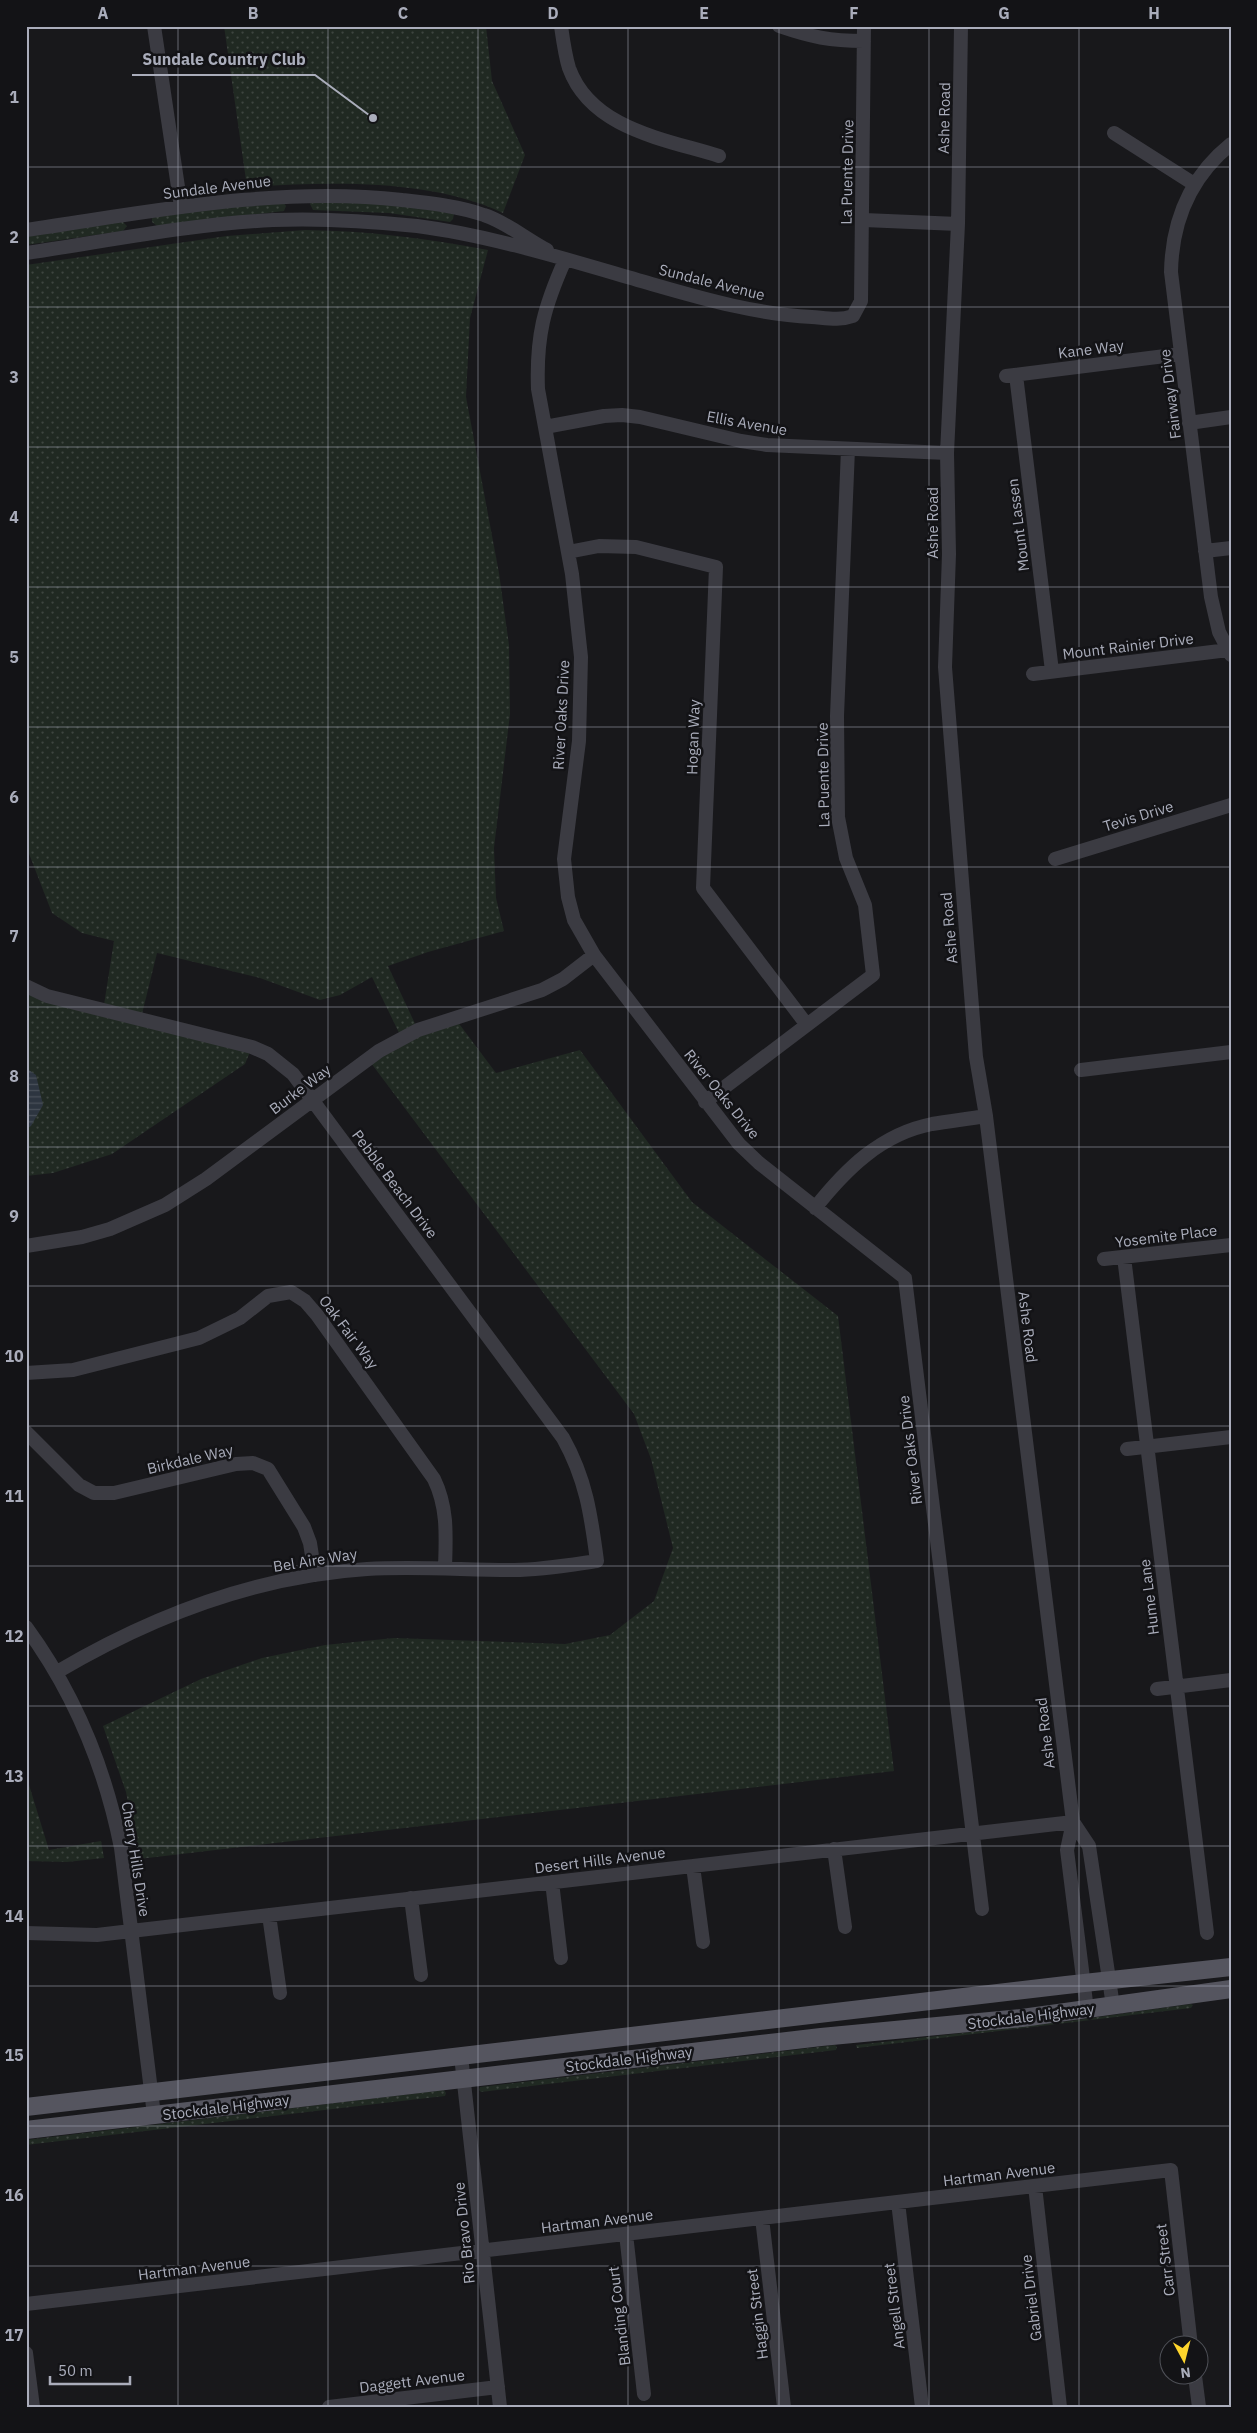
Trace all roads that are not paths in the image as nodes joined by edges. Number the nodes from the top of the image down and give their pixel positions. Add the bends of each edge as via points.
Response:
1 (154, 26) edge
2 (561, 26) edge
3 (779, 26) edge
4 (864, 26) edge
5 (961, 26) edge
6 (864, 41) junction
7 (1114, 133) dead end
8 (1231, 144) edge
9 (719, 156) dead end
10 (1194, 184) junction
11 (300, 195) junction
12 (181, 207) junction
13 (138, 214) junction
14 (301, 219) junction
15 (864, 220) junction
16 (958, 224) junction
17 (26, 230) edge
18 (142, 236) junction
19 (26, 253) edge
20 (565, 260) junction
21 (853, 316) joint
22 (1181, 354) junction
23 (1011, 375) joint
24 (1231, 417) edge
25 (1189, 422) junction
26 (545, 427) junction
27 (848, 449) junction
28 (946, 454) junction
29 (1231, 548) edge
30 (1205, 551) junction
31 (568, 552) junction
32 (1229, 652) edge
33 (1052, 671) junction
34 (1032, 674) dead end
35 (1231, 805) edge
36 (1055, 859) dead end
37 (594, 956) junction
38 (26, 986) edge
39 (807, 1025) junction
40 (1231, 1052) edge
41 (1081, 1070) dead end
42 (312, 1100) junction
43 (705, 1102) junction
44 (986, 1116) junction
45 (815, 1208) junction
46 (1231, 1245) edge
47 (26, 1246) edge
48 (1124, 1257) junction
49 (1104, 1259) dead end
50 (26, 1373) edge
51 (26, 1432) edge
52 (1231, 1437) edge
53 (1148, 1447) junction
54 (1127, 1449) dead end
55 (597, 1561) joint
56 (445, 1568) junction
57 (315, 1575) junction
58 (26, 1627) edge
59 (57, 1672) junction
60 (1231, 1680) edge
61 (1177, 1687) junction
62 (1157, 1689) dead end
63 (1073, 1822) junction
64 (973, 1833) junction
65 (834, 1849) junction
66 (693, 1866) junction
67 (552, 1882) junction
68 (410, 1898) junction
69 (982, 1909) dead end
70 (270, 1915) junction
71 (845, 1927) dead end
72 (131, 1931) junction
73 (26, 1932) edge
74 (1207, 1933) dead end
75 (703, 1942) dead end
76 (560, 1958) dead end
77 (1231, 1967) edge
78 (421, 1975) dead end
79 (1108, 1980) junction
80 (1083, 1983) junction
81 (1231, 1989) edge
82 (280, 1993) dead end
83 (1113, 2006) junction
84 (1087, 2010) junction
85 (461, 2056) junction
86 (464, 2079) junction
87 (151, 2092) junction
88 (26, 2107) edge
89 (154, 2115) junction
90 (26, 2130) edge
91 (1171, 2170) joint
92 (1035, 2186) junction
93 (898, 2202) junction
94 (762, 2218) junction
95 (626, 2234) junction
96 (482, 2251) junction
97 (26, 2304) edge
98 (1190, 2336) edge
99 (26, 2353) edge
100 (1196, 2386) edge
101 (498, 2387) junction
102 (644, 2394) dead end
103 (32, 2407) edge
104 (329, 2407) edge
105 (500, 2407) edge
106 (784, 2407) edge
107 (922, 2407) edge
108 (1060, 2407) edge
109 (1199, 2407) edge

1 - 12 street
2 - 9 street via 570,69 577,84 598,109 625,126
3 - 6 street via 816,38
4 - 6 street, La Puente Drive
5 - 16 street, Ashe Road
6 - 15 street, La Puente Drive
7 - 10 street
8 - 10 street, Fairway Drive via 1206,167
10 - 22 street, Fairway Drive via 1179,213 1171,251
11 - 12 street, Sundale Avenue
11 - 14 street
11 - 20 street, Sundale Avenue via 373,197 485,215
12 - 13 street, Sundale Avenue
13 - 17 street, Sundale Avenue
13 - 18 street
14 - 18 street, Sundale Avenue via 235,223
14 - 20 street, Sundale Avenue via 368,221 419,227 457,233
15 - 16 street
15 - 21 street, La Puente Drive via 861,301
16 - 28 street, Ashe Road
18 - 19 street, Sundale Avenue
20 - 21 street, Sundale Avenue via 721,304 789,316 843,320
20 - 26 street, River Oaks Drive via 547,300 538,340 538,389
22 - 23 street, Kane Way
22 - 25 street, Fairway Drive
23 - 33 street, Mount Lassen
24 - 25 street
25 - 30 street, Fairway Drive
26 - 27 street, Ellis Avenue via 622,415 758,444
26 - 31 street, River Oaks Drive
27 - 28 street, Ellis Avenue
27 - 39 street, La Puente Drive via 837,742 838,817 846,858 864,905 873,975
28 - 44 street, Ashe Road via 949,554 945,668 976,1057
29 - 30 street
30 - 32 street, Fairway Drive via 1213,610
31 - 37 street, River Oaks Drive via 578,615 581,699 564,877 574,920
31 - 39 street, Hogan Way via 599,546 626,546 716,567 703,888
32 - 33 street, Mount Rainier Drive
33 - 34 street, Mount Rainier Drive
35 - 36 street, Tevis Drive
37 - 42 street, Burke Way via 542,990 454,1017 402,1038
37 - 43 street, River Oaks Drive
38 - 42 street, Pebble Beach Drive via 47,996 252,1047 282,1064
39 - 43 street, La Puente Drive
40 - 41 street
42 - 47 street, Burke Way via 206,1179 165,1205 110,1229
42 - 55 street, Pebble Beach Drive via 563,1438 574,1457 588,1500
43 - 45 street, River Oaks Drive via 758,1163
44 - 45 street via 931,1124 890,1139 854,1164
44 - 63 street, Ashe Road
45 - 64 street, River Oaks Drive via 905,1278
46 - 48 street, Yosemite Place
48 - 49 street, Yosemite Place
48 - 53 street, Hume Lane
50 - 56 street, Oak Fair Way via 73,1370 198,1338 240,1318 268,1296 291,1292 305,1301 317,1315 434,1479 446,1522
51 - 57 street, Birkdale Way via 79,1485 94,1493 114,1493 236,1464 253,1463 268,1469 304,1527
52 - 53 street
53 - 54 street
53 - 61 street, Hume Lane
55 - 56 street, Bel Aire Way via 515,1570
56 - 57 street, Bel Aire Way via 373,1568
57 - 59 street, Bel Aire Way via 225,1595 182,1610 122,1636
58 - 59 street, Cherry Hills Drive
59 - 72 street, Cherry Hills Drive via 81,1718 105,1781 121,1848
60 - 61 street
61 - 62 street
61 - 74 street, Hume Lane
63 - 64 street, Desert Hills Avenue
63 - 79 street, Ashe Road via 1089,1846
63 - 80 street, Ashe Road via 1067,1850
64 - 65 street, Desert Hills Avenue
64 - 69 street, River Oaks Drive
65 - 66 street, Desert Hills Avenue
65 - 71 street
66 - 67 street, Desert Hills Avenue
66 - 75 street
67 - 68 street, Desert Hills Avenue
67 - 76 street
68 - 70 street, Desert Hills Avenue
68 - 78 street
70 - 72 street, Desert Hills Avenue
70 - 82 street
72 - 73 street, Desert Hills Avenue via 97,1934
72 - 87 street, Cherry Hills Drive
77 - 79 main road, Stockdale Highway
79 - 80 main road, Stockdale Highway
79 - 83 street, Ashe Road
80 - 84 street, Ashe Road
80 - 85 main road, Stockdale Highway
81 - 83 main road, Stockdale Highway
83 - 84 main road, Stockdale Highway
84 - 86 main road, Stockdale Highway
85 - 86 street, Rio Bravo Drive
85 - 87 main road, Stockdale Highway
86 - 89 main road, Stockdale Highway
86 - 96 street, Rio Bravo Drive
87 - 88 main road, Stockdale Highway
87 - 89 street, Cherry Hills Drive
89 - 90 main road, Stockdale Highway
91 - 92 street, Hartman Avenue
91 - 98 street, Carr Street
92 - 93 street, Hartman Avenue
92 - 108 street, Gabriel Drive
93 - 94 street, Hartman Avenue
93 - 107 street, Angell Street
94 - 95 street, Hartman Avenue
94 - 106 street, Haggin Street
95 - 96 street, Hartman Avenue
95 - 102 street, Blanding Court
96 - 97 street, Hartman Avenue
96 - 101 street, Rio Bravo Drive
99 - 103 street
100 - 109 street
101 - 104 street, Daggett Avenue
101 - 105 street, Rio Bravo Drive

